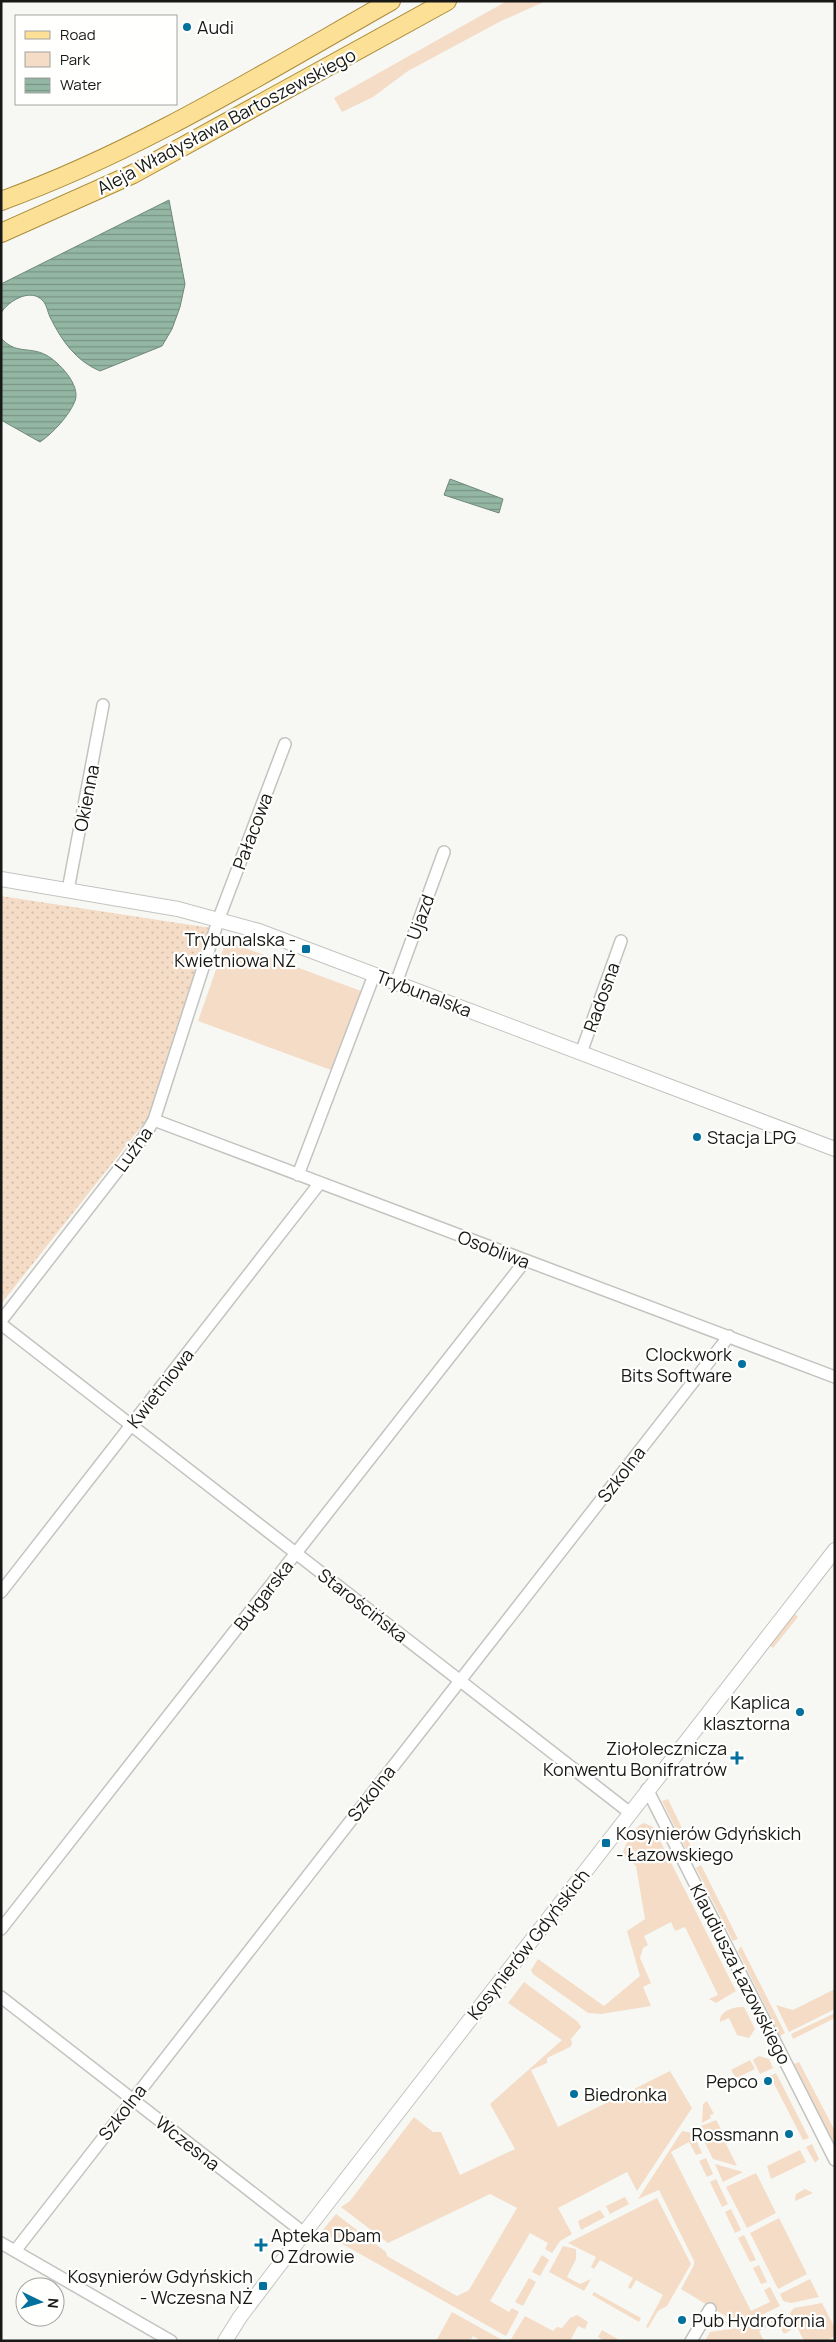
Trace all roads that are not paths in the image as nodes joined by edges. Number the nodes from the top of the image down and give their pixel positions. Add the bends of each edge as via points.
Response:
1 (391, 1) edge
2 (447, 1) edge
3 (1, 201) edge
4 (1, 234) edge
5 (103, 705) dead end
6 (285, 744) dead end
7 (444, 852) dead end
8 (1, 879) edge
9 (68, 890) junction
10 (219, 918) junction
11 (621, 941) dead end
12 (374, 975) junction
13 (396, 983) junction
14 (581, 1053) junction
15 (154, 1120) junction
16 (835, 1149) edge
17 (298, 1175) junction
18 (320, 1184) junction
19 (525, 1261) junction
20 (1, 1323) edge
21 (729, 1336) junction
22 (835, 1377) edge
23 (131, 1425) junction
24 (835, 1550) edge
25 (296, 1553) junction
26 (1, 1592) edge
27 (460, 1680) junction
28 (647, 1789) junction
29 (629, 1812) junction
30 (1, 1929) edge
31 (1, 1997) edge
32 (132, 2100) junction
33 (835, 2160) edge
34 (304, 2233) junction
35 (1, 2242) edge
36 (14, 2251) junction
37 (710, 2309) dead end
38 (170, 2341) edge
39 (225, 2341) edge
40 (691, 2341) edge

1 - 3 main road, Aleja Władysława Bartoszewskiego via 196,112 122,150
2 - 4 main road, Aleja Władysława Bartoszewskiego via 134,174
5 - 9 street, Okienna
6 - 10 street, Pałacowa
7 - 13 street, Ujazd
8 - 9 street, Trybunalska
9 - 10 street, Trybunalska
10 - 12 street, Trybunalska
10 - 15 street, Luźna
11 - 14 street, Radosna
12 - 13 street, Trybunalska
12 - 17 street
13 - 14 street, Trybunalska
14 - 16 street, Trybunalska
15 - 17 street, Osobliwa
15 - 20 street, Luźna
17 - 18 street, Osobliwa
18 - 19 street, Osobliwa
18 - 23 street, Kwietniowa
19 - 21 street, Osobliwa
19 - 25 street, Bułgarska
20 - 23 street, Starościńska
21 - 22 street, Osobliwa
21 - 27 street, Szkolna
23 - 25 street, Starościńska
23 - 26 street, Kwietniowa
24 - 28 street, Kosynierów Gdyńskich
25 - 27 street, Starościńska
25 - 30 street, Bułgarska
27 - 29 street, Starościńska
27 - 32 street, Szkolna
28 - 29 street, Kosynierów Gdyńskich
28 - 33 street, Klaudiusza Łazowskiego
29 - 34 street, Kosynierów Gdyńskich
31 - 32 street, Wczesna
32 - 34 street, Wczesna
32 - 36 street, Szkolna
34 - 39 street, Kosynierów Gdyńskich
35 - 36 street
36 - 38 street
37 - 40 street

